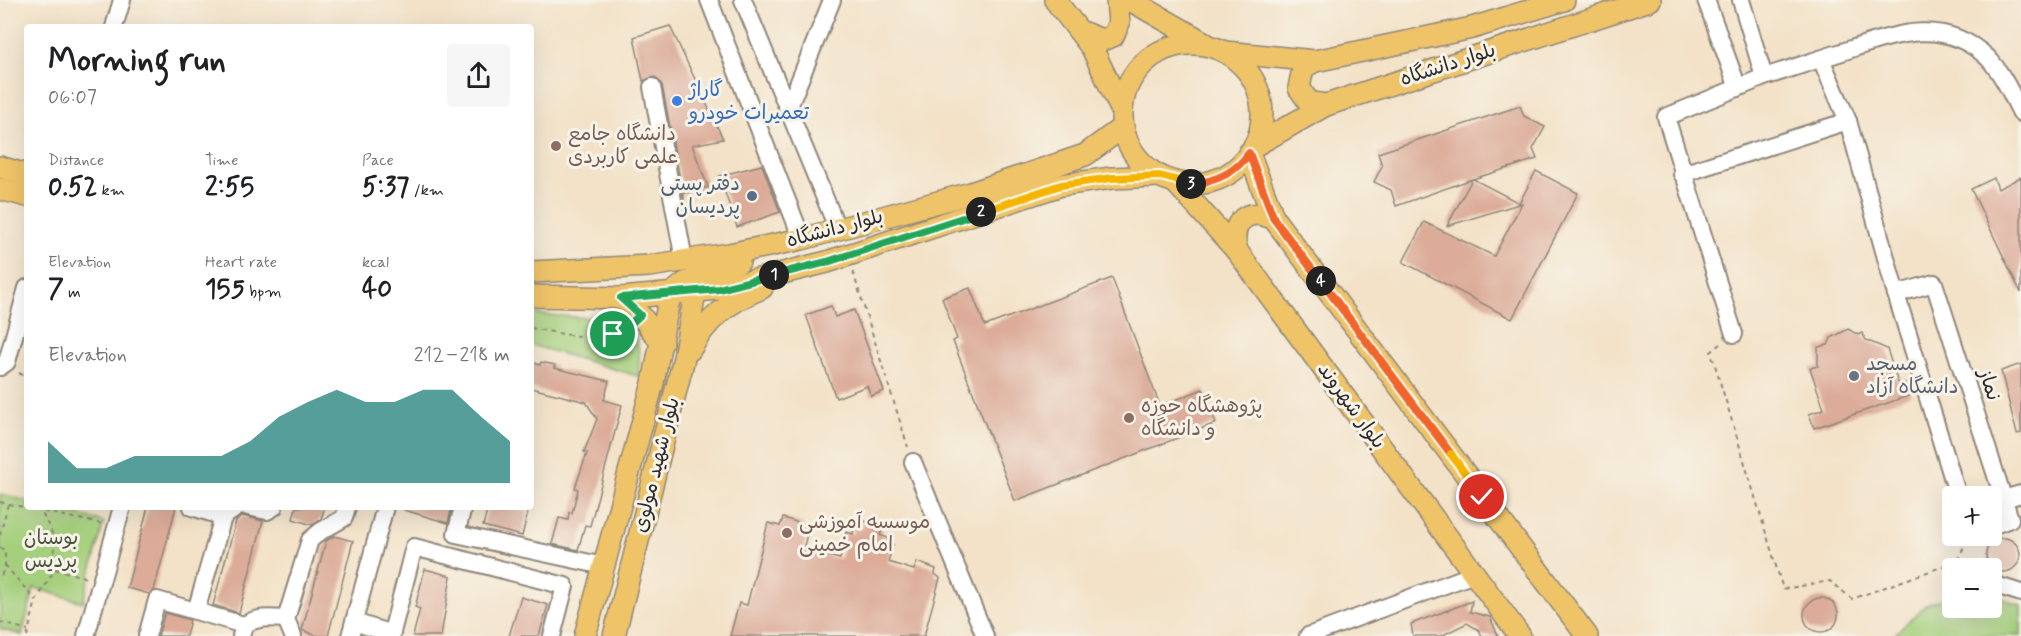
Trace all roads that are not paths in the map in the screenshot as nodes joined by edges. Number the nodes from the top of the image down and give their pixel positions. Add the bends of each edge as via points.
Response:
1 (122, 0) edge
2 (709, 0) edge
3 (743, 0) edge
4 (832, 0) edge
5 (1055, 0) edge
6 (1118, 0) edge
7 (1130, 0) edge
8 (1564, 0) edge
9 (1650, 0) edge
10 (1706, 0) edge
11 (1741, 0) edge
12 (115, 24) edge
13 (1079, 31) junction
14 (1217, 48) junction
15 (1821, 59) junction
16 (1315, 61) junction
17 (1764, 77) junction
18 (652, 87) dead end
19 (1738, 88) junction
20 (1326, 105) junction
21 (788, 109) junction
22 (2021, 113) edge
23 (1122, 119) junction
24 (1848, 120) junction
25 (1251, 150) junction
26 (0, 167) edge
27 (24, 174) edge
28 (1682, 174) junction
29 (1168, 179) junction
30 (0, 189) edge
31 (24, 195) edge
32 (1274, 219) junction
33 (838, 230) junction
34 (802, 239) junction
35 (775, 245) junction
36 (1237, 251) junction
37 (684, 260) junction
38 (827, 262) junction
39 (604, 270) junction
40 (534, 272) edge
41 (683, 290) junction
42 (1896, 294) junction
43 (534, 296) edge
44 (621, 298) junction
45 (24, 299) edge
46 (690, 328) junction
47 (1734, 334) road end
48 (663, 336) junction
49 (684, 358) junction
50 (0, 367) edge
51 (913, 462) road end
52 (1955, 486) edge
53 (2021, 494) edge
54 (2003, 499) junction
55 (122, 510) edge
56 (201, 510) edge
57 (234, 510) edge
58 (346, 510) edge
59 (384, 510) edge
60 (462, 510) edge
61 (223, 517) junction
62 (2002, 522) edge
63 (604, 566) junction
64 (1474, 574) junction
65 (2002, 587) edge
66 (2021, 593) edge
67 (196, 612) junction
68 (286, 619) junction
69 (352, 629) edge
70 (243, 631) edge
71 (392, 635) edge
72 (86, 636) edge
73 (147, 636) edge
74 (293, 636) edge
75 (552, 636) edge
76 (585, 636) edge
77 (614, 636) edge
78 (985, 636) edge
79 (1308, 636) edge
80 (1520, 636) edge
81 (1587, 636) edge

1 - 12 street
2 - 34 street
3 - 21 street
4 - 21 street
5 - 13 main road
6 - 13 main road via 1119,23 1113,36 1102,40
7 - 14 main road
8 - 16 main road, بلوار دانشگاه via 1472,28
9 - 20 main road, بلوار دانشگاه
10 - 19 street
11 - 17 street
13 - 23 main road via 1092,48
14 - 16 main road, بلوار دانشگاه
14 - 23 main road via 1191,43 1173,46 1150,58 1132,77 1125,93
14 - 25 main road via 1240,62 1259,93 1261,120
15 - 17 street
15 - 22 street via 1903,33 1951,35 1989,60
15 - 24 street
16 - 20 main road via 1303,68 1299,88 1309,102
17 - 19 street
18 - 37 street
19 - 28 street via 1666,117
20 - 25 main road, بلوار دانشگاه
21 - 33 street
23 - 29 main road via 1136,156
23 - 33 main road, بلوار دانشگاه via 1085,155 971,193
24 - 28 street
24 - 42 street
25 - 29 main road via 1234,170 1221,178 1206,182
25 - 32 main road
26 - 27 main road
28 - 47 street
29 - 36 main road, بلوار شهروند
29 - 38 main road, بلوار دانشگاه via 1112,178 1061,185
30 - 31 main road
32 - 36 main road via 1262,213 1248,215 1238,224 1234,238
32 - 81 main road
33 - 34 main road, بلوار دانشگاه
34 - 35 main road, بلوار دانشگاه
35 - 37 main road, بلوار دانشگاه
35 - 41 main road
36 - 64 main road, بلوار شهروند
37 - 39 main road, بلوار دانشگاه
38 - 41 main road, بلوار دانشگاه via 719,289
38 - 49 main road via 725,307 707,324
39 - 40 main road, بلوار دانشگاه
39 - 41 main road via 621,278 665,277
41 - 44 main road, بلوار دانشگاه
41 - 46 main road, بلوار شهید مولوی
41 - 48 main road, بلوار شهید مولوی
42 - 52 street
42 - 54 street, نماز via 1934,283
43 - 44 main road, بلوار دانشگاه
44 - 48 main road
45 - 50 street via 7,362
46 - 48 main road via 677,322
46 - 49 main road, بلوار شهید مولوی
48 - 63 main road, بلوار شهید مولوی
49 - 77 main road, بلوار شهید مولوی
51 - 78 street
53 - 54 street
54 - 62 street, نماز via 2010,519
55 - 72 street
56 - 61 street
57 - 61 street
58 - 68 street via 344,518 310,540
59 - 69 street
60 - 63 street via 456,534
61 - 67 street
63 - 76 main road, بلوار شهید مولوی
64 - 79 street
64 - 80 main road, بلوار شهروند
65 - 66 street
67 - 70 street
67 - 73 street via 157,600
68 - 70 street via 264,617
68 - 74 street
69 - 71 street
71 - 75 street via 414,547 565,586

